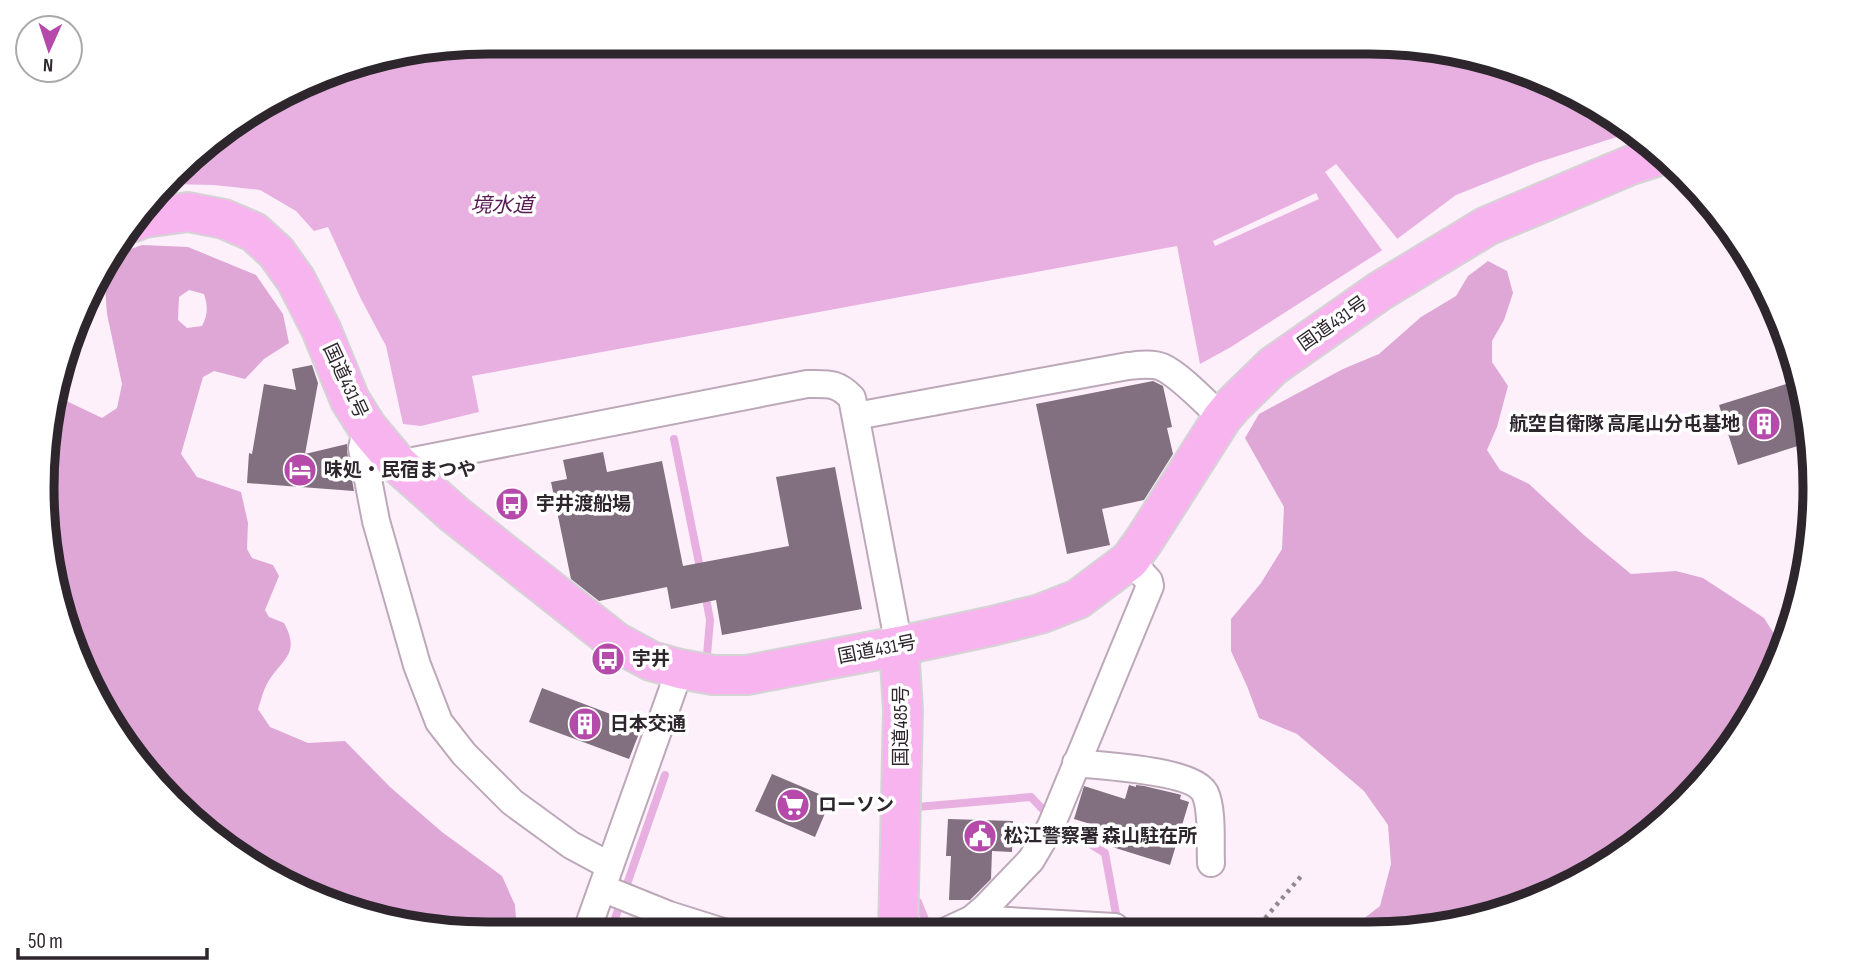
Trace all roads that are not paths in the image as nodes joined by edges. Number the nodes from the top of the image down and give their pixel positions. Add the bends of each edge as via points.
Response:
1 (1651, 159) edge
2 (150, 217) edge
3 (856, 416) junction
4 (1222, 418) junction
5 (367, 427) junction
6 (398, 464) junction
7 (1130, 560) junction
8 (899, 646) junction
9 (680, 669) junction
10 (1076, 763) junction
11 (1211, 863) dead end
12 (615, 887) junction
13 (972, 919) junction
14 (593, 922) edge
15 (699, 922) edge
16 (898, 922) edge
17 (966, 922) edge
18 (1002, 922) edge

1 - 4 highway, 国道431号 via 1487,226 1380,291 1273,366
2 - 5 highway, 国道431号 via 188,212 224,219 254,232 276,252 296,280 350,400
3 - 4 street via 1149,364 1175,376
3 - 6 street via 852,398 844,389 807,384
3 - 8 street
4 - 7 highway, 国道431号
5 - 6 highway, 国道431号
5 - 12 street via 362,448 376,521 417,665 439,722 512,802 571,845
6 - 9 highway, 国道431号 via 616,642 651,661
7 - 8 highway, 国道431号 via 1079,599 1040,614
7 - 10 street via 1150,586
8 - 9 highway, 国道431号 via 747,675
8 - 16 highway, 国道485号 via 903,710
9 - 12 street
10 - 11 street via 1169,774 1200,786 1209,813
10 - 13 street via 1052,826 1031,860
12 - 14 street
12 - 15 street
13 - 17 street
13 - 18 street

